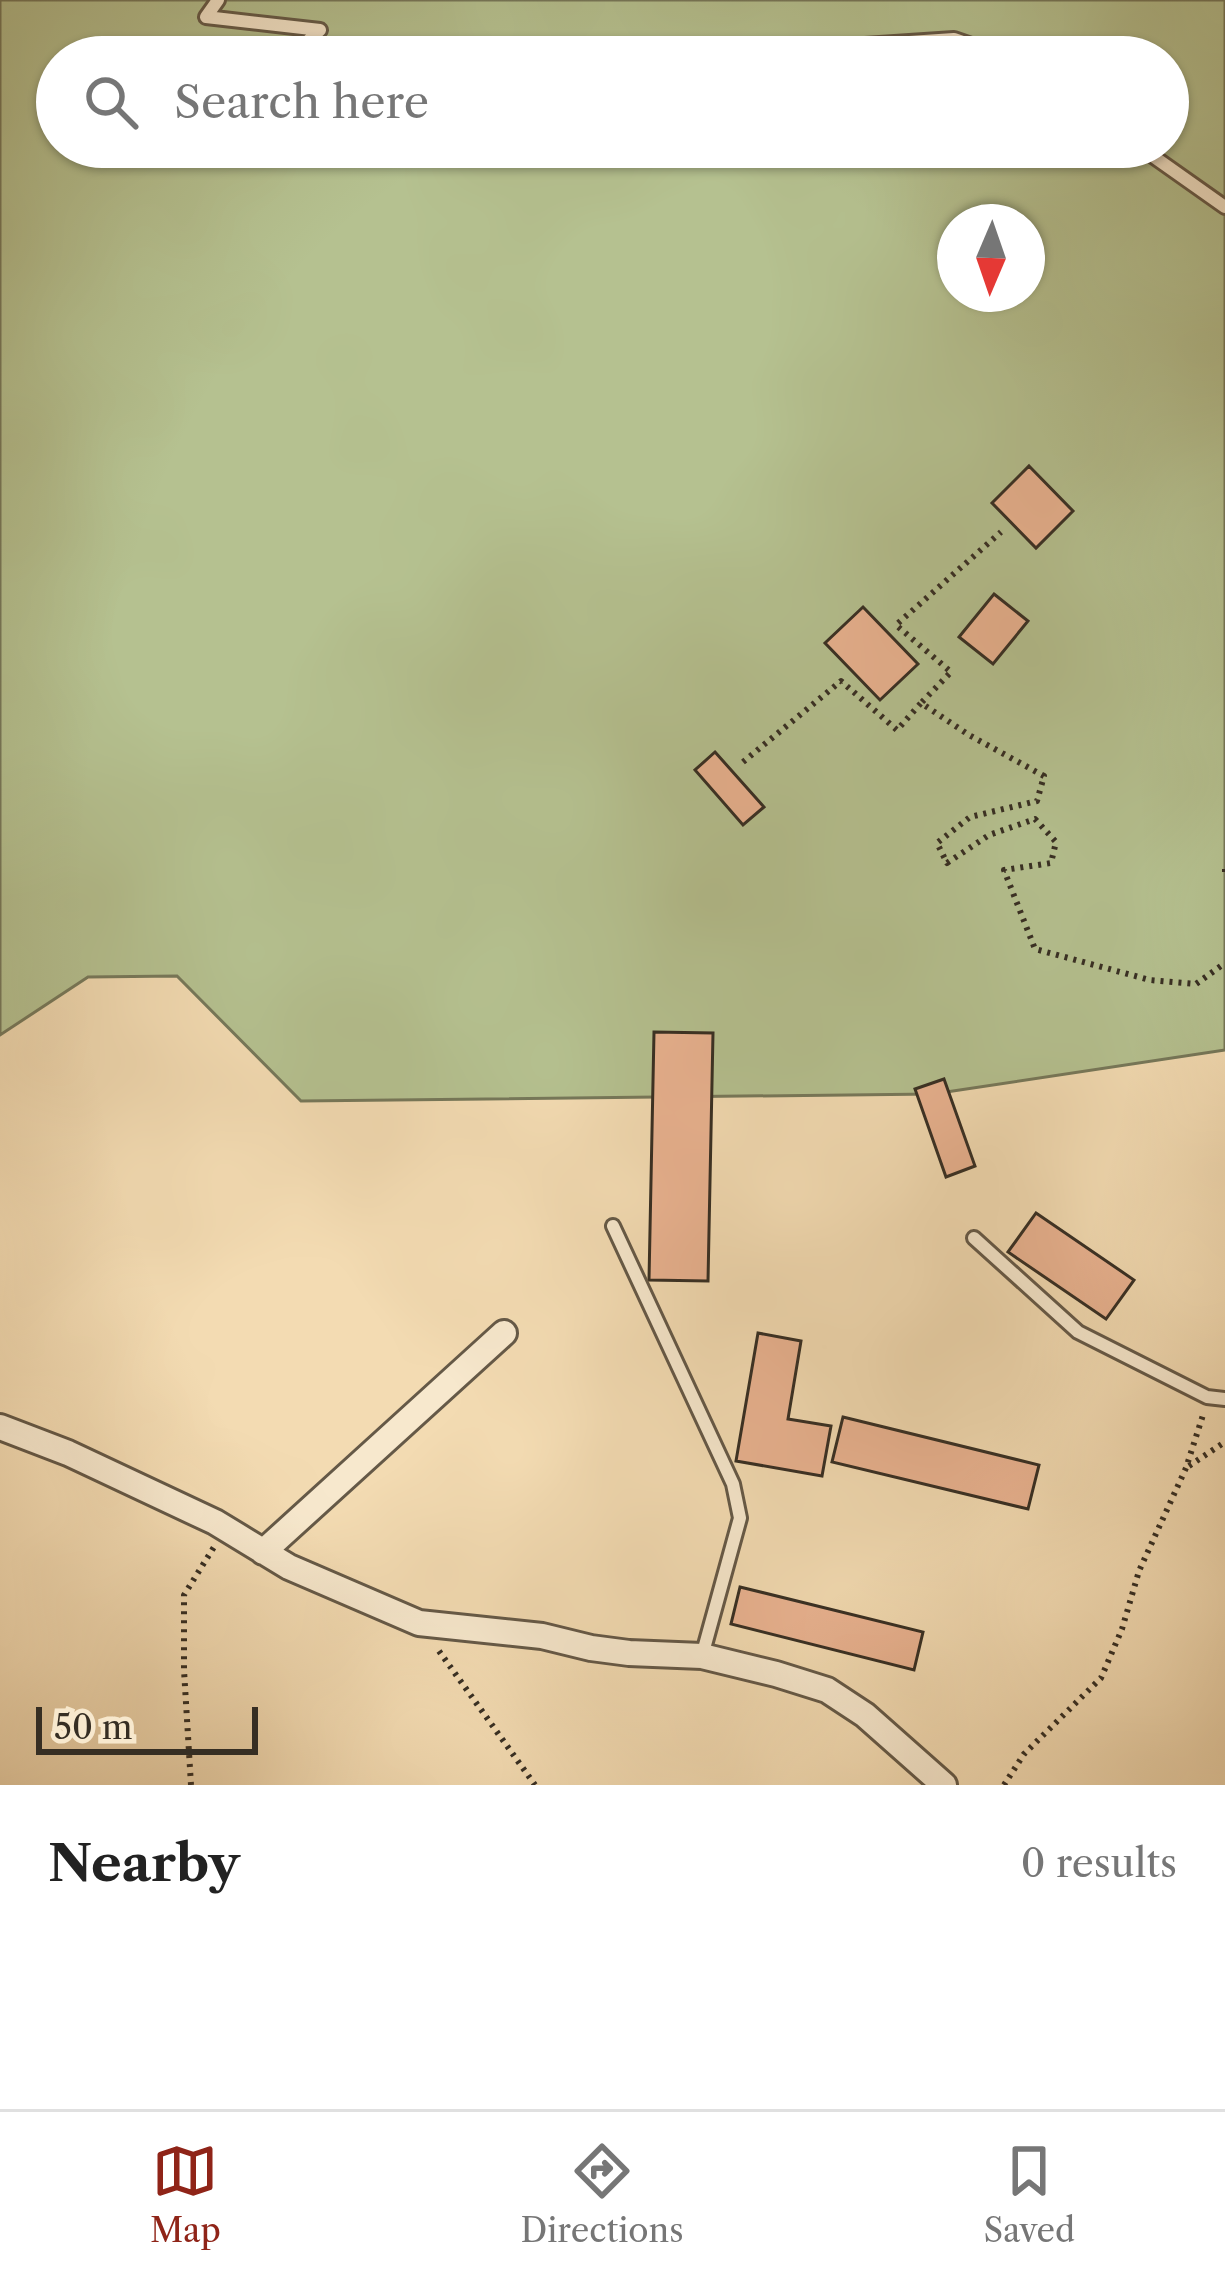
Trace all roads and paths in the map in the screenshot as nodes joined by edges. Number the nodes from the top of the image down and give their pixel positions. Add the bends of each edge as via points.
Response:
1 (218, 0) edge
2 (313, 36) edge
3 (1170, 168) edge
4 (1225, 207) edge
5 (1001, 532) dead end
6 (921, 703) junction
7 (743, 762) dead end
8 (1225, 963) edge
9 (613, 1226) dead end
10 (974, 1238) dead end
11 (504, 1333) dead end
12 (1225, 1399) edge
13 (1203, 1416) dead end
14 (0, 1427) edge
15 (1225, 1442) edge
16 (1186, 1468) junction
17 (225, 1528) junction
18 (263, 1552) junction
19 (419, 1623) junction
20 (702, 1656) junction
21 (191, 1785) edge
22 (535, 1785) edge
23 (944, 1785) edge
24 (1004, 1785) edge

1 - 2 lane via 206,17 320,30
3 - 4 lane
5 - 6 path via 896,625 951,672
6 - 7 path via 897,730 841,681
6 - 8 path via 1044,776 1037,801 970,817 937,844 947,863 988,835 1035,819 1056,842 1051,863 1004,870 1035,949 1196,985
9 - 20 lane via 733,1484 740,1519
10 - 12 lane via 1078,1332
11 - 18 street
13 - 16 path
14 - 17 street
15 - 16 path
16 - 24 path via 1101,1678 1024,1754
17 - 18 street
17 - 21 path via 184,1595
18 - 19 street
19 - 20 street
19 - 22 path
20 - 23 street via 827,1690

